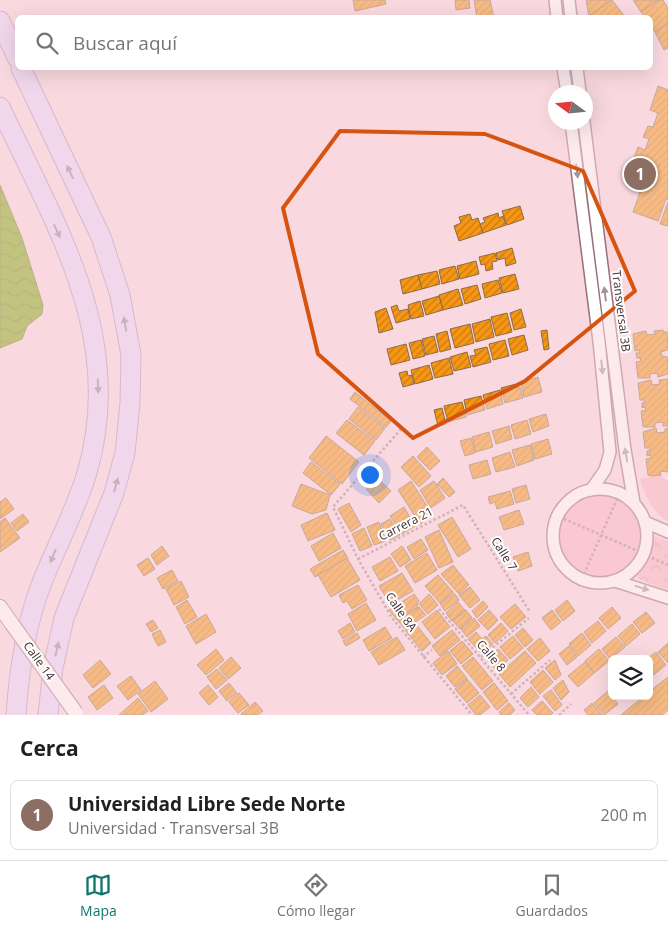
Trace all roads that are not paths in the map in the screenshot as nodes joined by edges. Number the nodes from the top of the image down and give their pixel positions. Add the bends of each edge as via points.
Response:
1 (555, 0) edge
2 (569, 0) edge
3 (557, 15) edge
4 (571, 15) edge
5 (0, 22) edge
6 (15, 53) edge
7 (23, 70) edge
8 (563, 70) edge
9 (577, 70) edge
10 (566, 85) edge
11 (579, 85) edge
12 (0, 107) edge
13 (572, 130) edge
14 (585, 130) edge
15 (591, 490) junction
16 (634, 503) junction
17 (645, 522) junction
18 (668, 532) edge
19 (614, 581) junction
20 (668, 598) edge
21 (0, 608) edge
22 (76, 714) edge
23 (16, 715) edge
24 (48, 715) edge

1 - 3 street
2 - 4 street
5 - 6 highway
24 -> 7 highway via 53,668 64,618 114,493 125,453 130,356 120,295 101,238
8 - 10 street
9 - 11 street
12 -> 23 highway via 78,277 91,318 99,401 94,444 85,477 41,587 27,634
13 -> 15 street, Transversal 3B via 610,452 605,470
16 -> 14 street, Transversal 3B via 624,450
15 - 16 street via 614,491
15 - 19 street via 565,505 555,526 555,548 561,562 578,577 600,584
16 - 17 street
17 - 18 street
17 - 19 street via 647,534 642,558 630,572
19 -> 20 street
21 - 22 street, Calle 14, bridge

